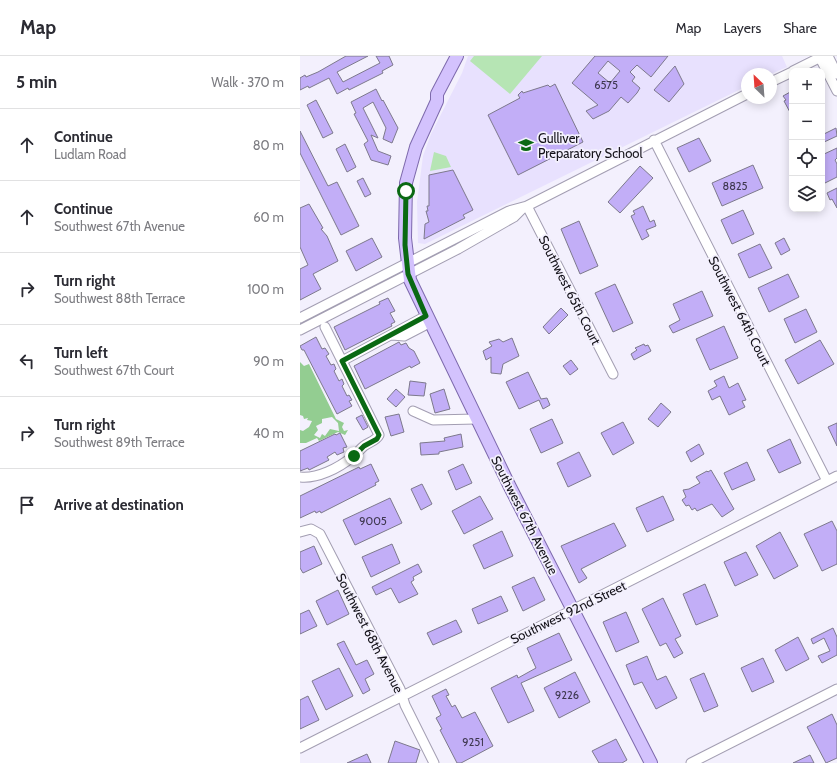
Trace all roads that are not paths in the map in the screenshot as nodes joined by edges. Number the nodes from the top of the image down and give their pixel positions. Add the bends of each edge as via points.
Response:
1 (824, 57) edge
2 (456, 60) edge
3 (800, 68) edge
4 (789, 73) edge
5 (837, 74) edge
6 (777, 79) edge
7 (837, 91) edge
8 (741, 97) edge
9 (654, 140) junction
10 (525, 208) junction
11 (408, 269) junction
12 (300, 318) edge
13 (428, 319) junction
14 (325, 327) dead end
15 (302, 329) edge
16 (342, 361) junction
17 (613, 374) dead end
18 (413, 411) dead end
19 (476, 419) junction
20 (837, 476) edge
21 (300, 478) edge
22 (827, 481) junction
23 (300, 532) edge
24 (573, 609) junction
25 (837, 689) edge
26 (402, 696) junction
27 (300, 748) edge
28 (434, 763) edge
29 (651, 763) edge
30 (691, 763) edge

1 - 3 street
1 - 5 street
1 - 7 street
2 - 11 main road, Southwest 67th Avenue via 455,70 437,101 416,147 407,178 404,221
4 - 6 street
8 - 9 street
9 - 10 street
9 - 22 street, Southwest 64th Court
10 - 11 street via 458,249
10 - 17 street, Southwest 65th Court
11 - 12 street
11 - 13 main road, Southwest 67th Avenue
11 - 15 street
12 - 15 street
13 - 16 street via 404,336 392,335
13 - 19 main road, Southwest 67th Avenue
14 - 16 street
16 - 21 street via 379,435 343,463 313,477
18 - 19 street via 433,420
19 - 24 main road, Southwest 67th Avenue
20 - 22 street, Southwest 92nd Street
22 - 24 street, Southwest 92nd Street
23 - 26 street, Southwest 68th Avenue via 312,529 320,534
24 - 26 street, Southwest 92nd Street
24 - 29 main road, Southwest 67th Avenue
25 - 30 street
26 - 27 street, Southwest 92nd Street
26 - 28 street, Southwest 68th Avenue

